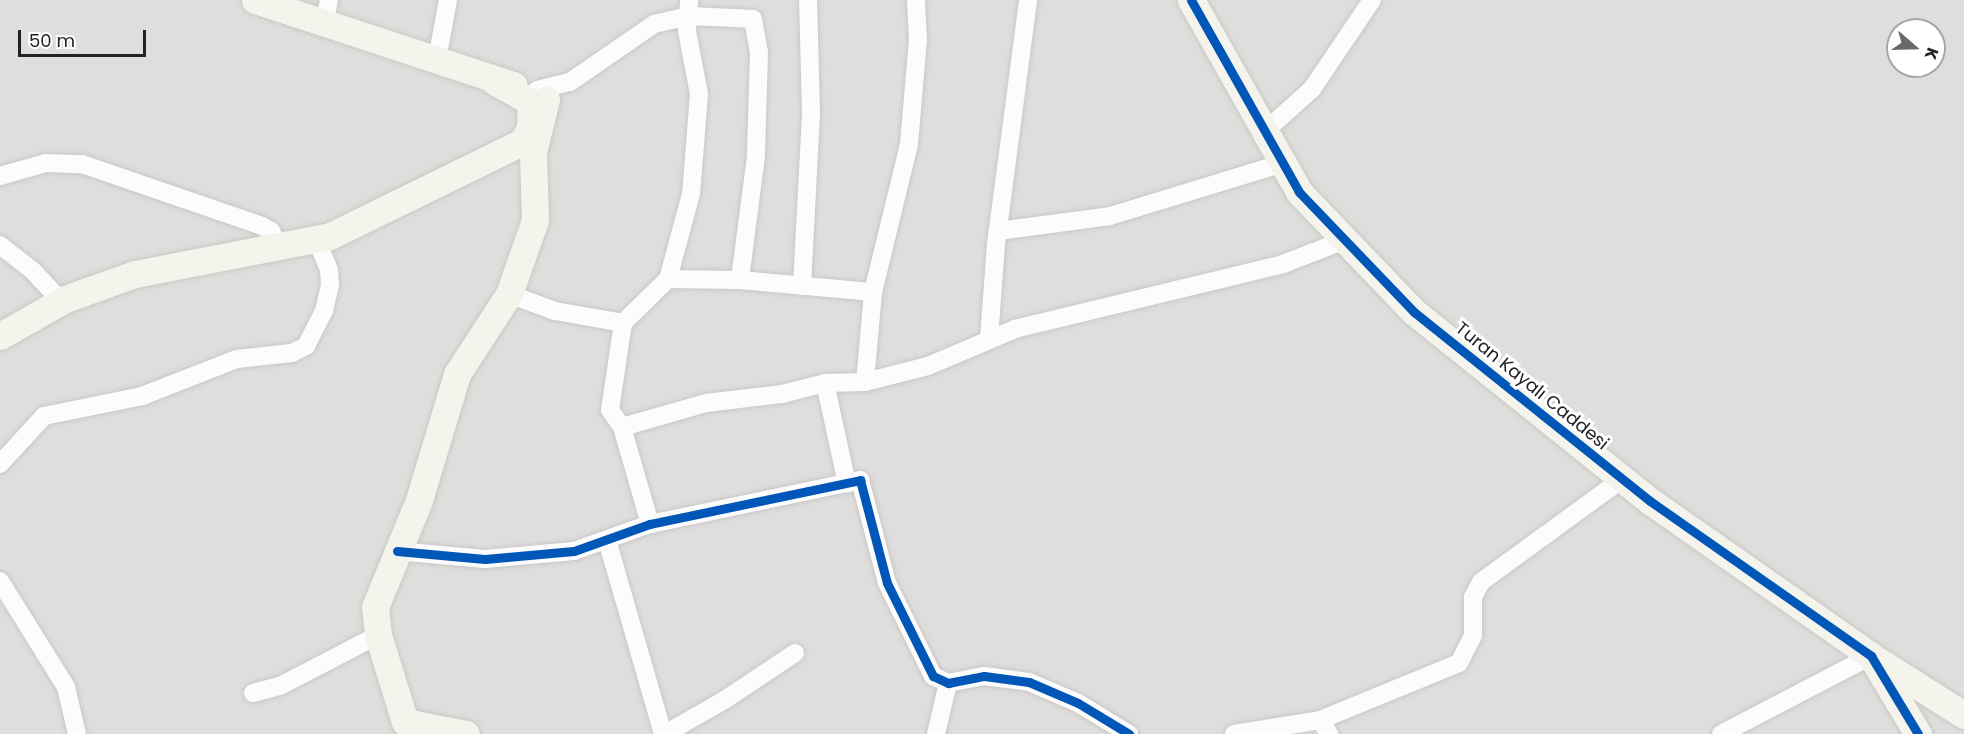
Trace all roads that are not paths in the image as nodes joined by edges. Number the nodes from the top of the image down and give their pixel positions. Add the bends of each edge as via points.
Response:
1 (255, 0) edge
2 (448, 0) edge
3 (808, 0) edge
4 (916, 0) edge
5 (1028, 0) edge
6 (1191, 0) edge
7 (1372, 0) edge
8 (690, 8) edge
9 (327, 11) edge
10 (437, 59) junction
11 (538, 98) junction
12 (1265, 132) junction
13 (527, 147) junction
14 (1283, 163) junction
15 (0, 176) edge
16 (998, 231) junction
17 (317, 240) junction
18 (1345, 240) junction
19 (0, 245) edge
20 (278, 246) junction
21 (668, 279) junction
22 (740, 280) junction
23 (802, 286) junction
24 (873, 292) junction
25 (509, 294) junction
26 (61, 301) junction
27 (623, 323) junction
28 (0, 336) edge
29 (989, 339) junction
30 (865, 382) junction
31 (825, 383) junction
32 (622, 427) junction
33 (0, 464) edge
34 (1622, 478) junction
35 (848, 483) junction
36 (650, 524) junction
37 (607, 540) junction
38 (397, 551) junction
39 (0, 581) edge
40 (378, 635) junction
41 (795, 653) dead end
42 (1871, 656) junction
43 (948, 683) junction
44 (253, 693) dead end
45 (1964, 716) edge
46 (1325, 727) edge
47 (400, 728) edge
48 (77, 734) edge
49 (466, 734) edge
50 (664, 734) edge
51 (936, 734) edge
52 (1130, 734) edge
53 (1234, 734) edge
54 (1721, 734) edge
55 (1918, 734) edge

1 - 9 street
2 - 10 street
3 - 23 street via 811,113
4 - 24 street via 918,40 909,144
5 - 16 street
6 - 12 street, Turan Kayalı Caddesi
7 - 12 street via 1312,89
8 - 11 street via 654,24 570,82
8 - 21 street via 687,31 699,94 692,194
8 - 22 street via 753,19 759,52 756,156
9 - 10 street
10 - 11 street
11 - 13 street
12 - 14 street, Turan Kayalı Caddesi
13 - 17 street
13 - 25 street via 535,220
14 - 16 street via 1110,216
14 - 18 street, Turan Kayalı Caddesi via 1299,192
15 - 20 street via 46,163 82,164 262,226 276,238
16 - 29 street
17 - 20 street
17 - 33 street via 329,270 330,285 324,311 306,346 292,353 237,359 142,396 44,417
18 - 29 street via 1283,264 1015,329
18 - 34 street, Turan Kayalı Caddesi via 1414,312
19 - 26 street via 33,271
20 - 26 street via 135,274
21 - 22 street
21 - 27 street
22 - 23 street
23 - 24 street
24 - 30 street
25 - 27 street via 555,311
25 - 38 street via 457,374 419,500
26 - 28 street
27 - 32 street via 610,410
29 - 30 street via 928,366
30 - 31 street
31 - 32 street via 782,394 706,403
31 - 35 street
32 - 36 street
34 - 42 street, Turan Kayalı Caddesi
34 - 46 street via 1481,582 1473,597 1473,636 1459,663
35 - 36 street
35 - 43 street via 860,480 886,583 911,638 933,676
36 - 37 street
37 - 38 street via 574,551 485,559
37 - 50 street
38 - 40 street via 375,607
39 - 48 street via 66,687
40 - 44 street via 280,686
40 - 47 street
41 - 50 street
42 - 45 street
42 - 54 street
42 - 55 street, Turan Kayalı Caddesi
43 - 51 street
43 - 52 street via 984,676 1029,682 1078,703
46 - 53 street
47 - 49 street

